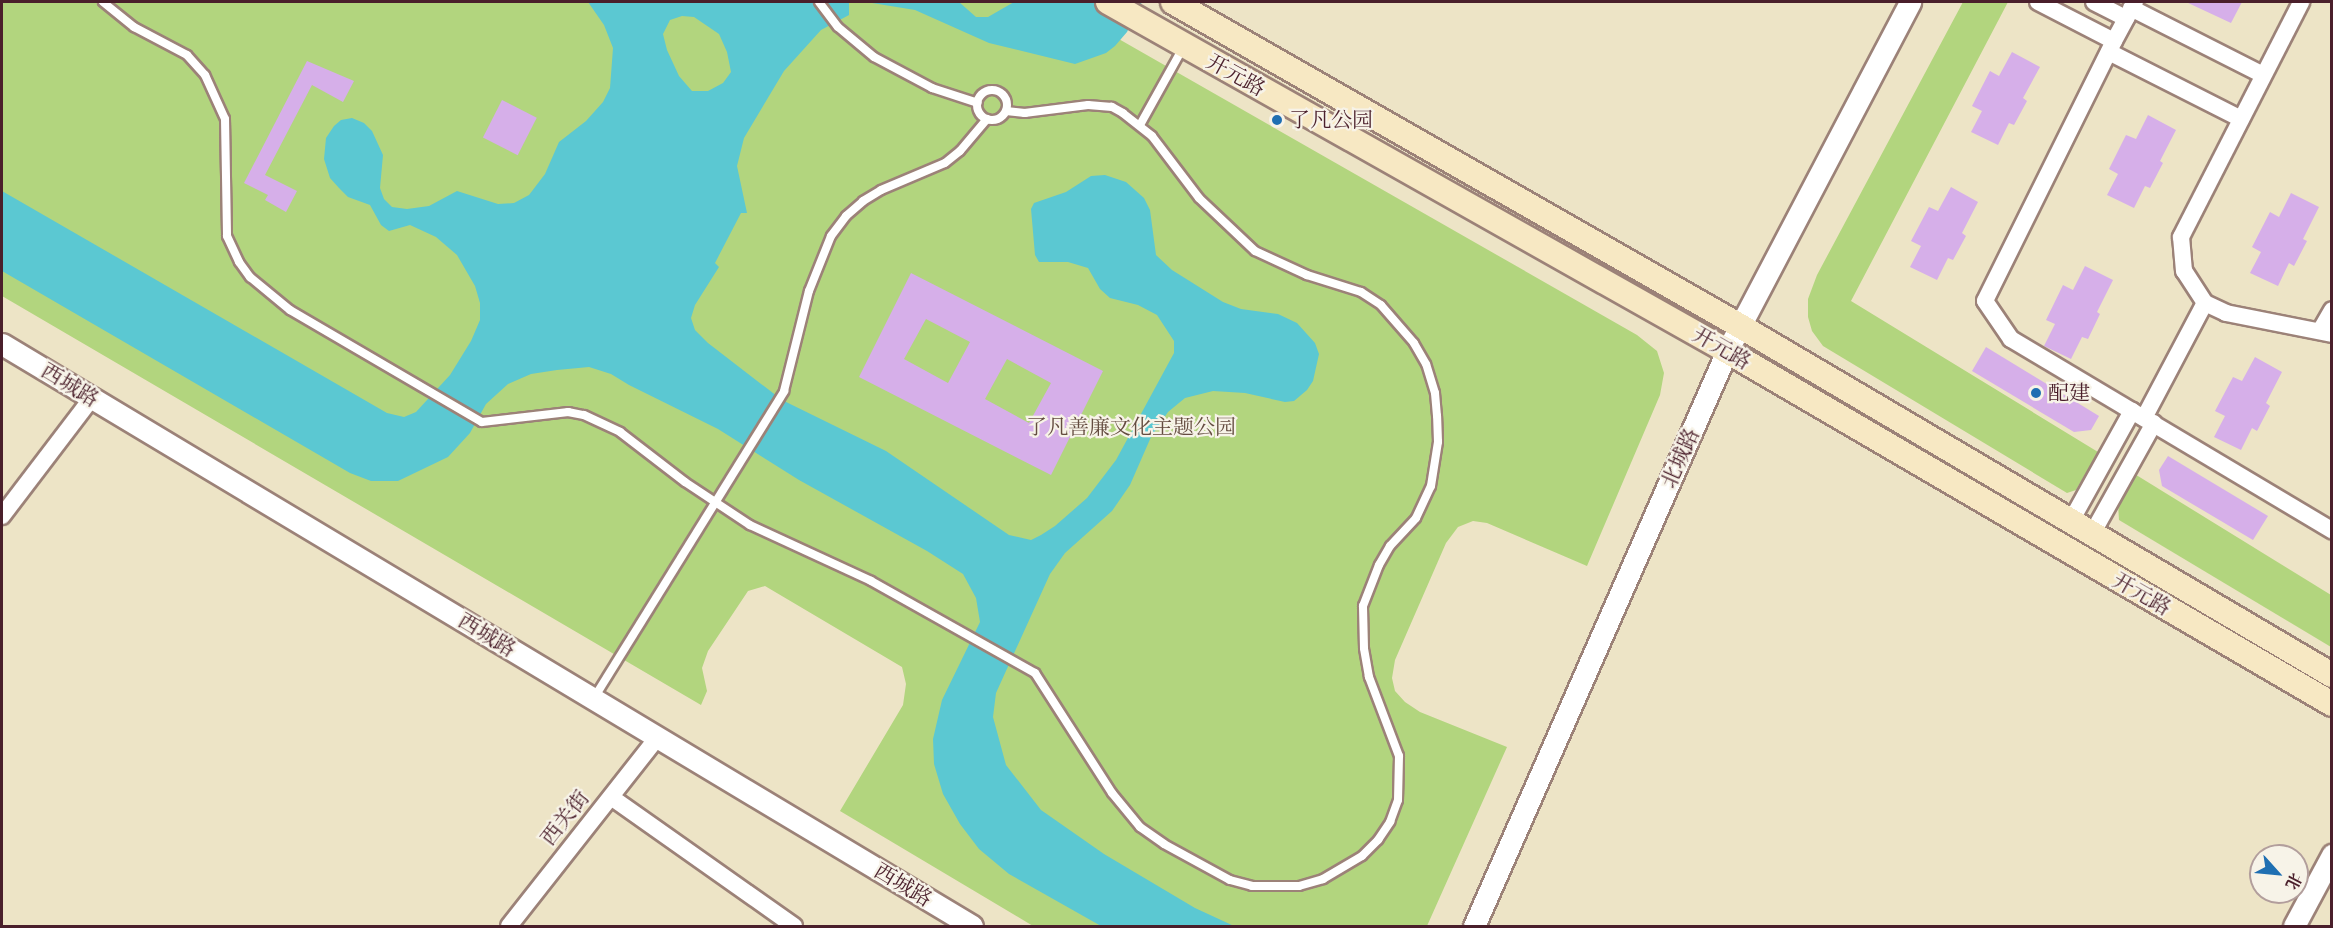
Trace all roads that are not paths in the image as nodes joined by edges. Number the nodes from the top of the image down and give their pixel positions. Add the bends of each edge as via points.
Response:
1 (103, 2) edge
2 (819, 2) edge
3 (1108, 2) edge
4 (1173, 2) edge
5 (1910, 2) edge
6 (2038, 2) edge
7 (2094, 2) edge
8 (2301, 2) edge
9 (2131, 9) edge
10 (1184, 45) junction
11 (2112, 46) junction
12 (2263, 75) junction
13 (978, 103) junction
14 (1006, 111) junction
15 (987, 119) junction
16 (2241, 119) junction
17 (1140, 125) junction
18 (2205, 303) junction
19 (2331, 310) edge
20 (1740, 326) junction
21 (2326, 333) edge
22 (2, 344) edge
23 (1727, 351) junction
24 (92, 398) junction
25 (2143, 417) junction
26 (716, 503) junction
27 (2, 516) edge
28 (2071, 521) junction
29 (2331, 530) edge
30 (2092, 534) junction
31 (2331, 675) edge
32 (594, 699) junction
33 (2331, 704) edge
34 (657, 738) junction
35 (611, 797) junction
36 (2331, 855) edge
37 (509, 927) edge
38 (794, 927) edge
39 (972, 927) edge
40 (1474, 927) edge
41 (2294, 927) edge

1 - 26 lane via 134,27 187,55 205,75 225,119 227,236 250,277 290,310 482,422 568,412 602,422 637,442 669,471
2 - 13 lane via 838,27 894,70 939,91
3 - 10 main road, 开元路
4 - 20 main road, 开元路
5 - 20 street, 北城路
6 - 11 street
7 - 9 street
8 - 12 street
9 - 11 street
9 - 12 street
10 - 17 lane
10 - 23 main road, 开元路
11 - 16 street
11 - 25 street via 1984,301 2011,339
12 - 16 street
13 - 14 lane via 986,92 995,91 1005,99
13 - 15 lane via 980,113
14 - 15 lane via 997,119
14 - 17 lane via 1025,113 1099,106 1123,113
15 - 26 lane via 945,163 863,201 831,236 809,291 784,391
16 - 18 street via 2181,237 2184,271
17 - 26 lane via 1161,145 1199,198 1255,251 1307,275 1360,292 1381,305 1414,343 1426,364 1437,416 1431,486 1416,518 1390,546 1379,565 1363,606 1369,676 1399,756 1398,800 1390,822 1362,856 1323,879 1277,887 1230,880 1164,844 1140,826 1112,793 1035,673 863,577 770,536
18 - 21 street via 2226,313
18 - 25 street
19 - 21 street
20 - 23 street, 北城路
20 - 28 main road, 开元路
22 - 24 street, 西城路
23 - 33 main road, 开元路
23 - 40 street, 北城路
24 - 27 street
24 - 32 street, 西城路
25 - 28 street
25 - 29 street
25 - 30 street
26 - 32 lane
28 - 30 main road, 开元路
30 - 31 main road, 开元路
32 - 34 street, 西城路
34 - 35 street, 西关街
34 - 39 street, 西城路
35 - 37 street, 西关街
35 - 38 street
36 - 41 street

